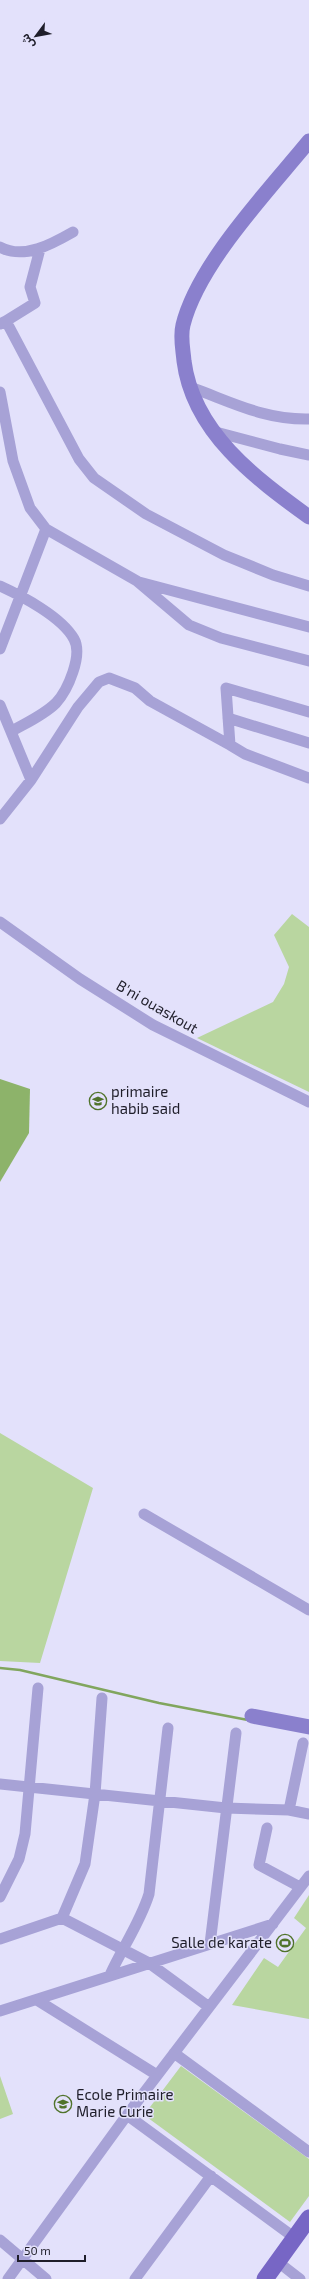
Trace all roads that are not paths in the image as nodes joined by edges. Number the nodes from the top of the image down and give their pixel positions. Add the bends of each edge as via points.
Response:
1 (309, 141) edge
2 (73, 232) dead end
3 (0, 247) edge
4 (40, 249) junction
5 (3, 323) edge
6 (190, 387) junction
7 (0, 392) edge
8 (309, 419) edge
9 (212, 431) junction
10 (309, 455) edge
11 (309, 517) edge
12 (46, 529) junction
13 (137, 581) junction
14 (0, 586) edge
15 (309, 586) edge
16 (21, 596) junction
17 (309, 627) edge
18 (0, 649) edge
19 (309, 661) edge
20 (0, 705) edge
21 (309, 712) edge
22 (228, 718) junction
23 (12, 731) junction
24 (309, 743) edge
25 (230, 746) junction
26 (309, 778) edge
27 (31, 780) junction
28 (0, 819) edge
29 (0, 922) edge
30 (309, 1102) edge
31 (144, 1514) dead end
32 (309, 1610) edge
33 (38, 1688) dead end
34 (102, 1698) dead end
35 (252, 1716) dead end
36 (309, 1727) edge
37 (168, 1728) dead end
38 (236, 1733) dead end
39 (303, 1743) dead end
40 (0, 1784) edge
41 (28, 1786) junction
42 (96, 1794) junction
43 (161, 1800) junction
44 (226, 1808) junction
45 (289, 1810) junction
46 (309, 1814) edge
47 (266, 1828) dead end
48 (309, 1876) edge
49 (300, 1887) junction
50 (0, 1897) edge
51 (62, 1918) junction
52 (272, 1924) junction
53 (0, 1939) edge
54 (210, 1944) junction
55 (122, 1948) junction
56 (149, 1963) junction
57 (110, 1975) junction
58 (37, 2000) junction
59 (209, 2007) junction
60 (0, 2011) edge
61 (174, 2053) junction
62 (157, 2075) junction
63 (127, 2115) junction
64 (309, 2152) edge
65 (211, 2176) junction
66 (309, 2218) edge
67 (295, 2238) junction
68 (0, 2240) edge
69 (23, 2259) junction
70 (278, 2262) junction
71 (8, 2279) edge
72 (46, 2279) edge
73 (135, 2279) edge
74 (265, 2279) edge
75 (300, 2279) edge

1 - 6 street via 219,252 194,295 183,325 182,340
2 - 4 street
3 - 4 street via 25,252
4 - 5 street via 30,287 35,303
5 - 15 street via 79,459 94,478 146,514 224,555 273,575
6 - 8 street via 260,414
6 - 9 street via 199,411
7 - 12 street via 13,461 30,508
9 - 10 street
9 - 11 street via 237,459
12 - 13 street
12 - 16 street
13 - 17 street
13 - 19 street via 189,626 221,638
14 - 16 street
16 - 18 street
16 - 23 street via 64,626 74,639 77,651 74,670 56,702 42,714
20 - 23 street
21 - 22 street via 226,688
22 - 24 street
22 - 25 street
23 - 27 street
25 - 26 street
25 - 27 street via 150,701 135,688 109,678 99,682 78,707
27 - 28 street
29 - 30 street, B'ni ouaskout via 80,979 153,1025
31 - 32 street
33 - 41 street
34 - 42 street
35 - 36 street
37 - 43 street
38 - 44 street
39 - 45 street
40 - 41 street
41 - 42 street
41 - 50 street via 25,1834 19,1859
42 - 43 street
42 - 51 street via 85,1864
43 - 44 street
43 - 55 street via 149,1894 143,1913
44 - 45 street
44 - 54 street
45 - 46 street
47 - 49 street via 259,1865
48 - 49 street
49 - 52 street
51 - 53 street
51 - 55 street
52 - 54 street
52 - 59 street
54 - 56 street
55 - 56 street
55 - 57 street
56 - 57 street
56 - 59 street
57 - 58 street
58 - 60 street
58 - 62 street
59 - 61 street
61 - 62 street
61 - 64 street
62 - 63 street
63 - 65 street
63 - 69 street
65 - 67 street
65 - 73 street
66 - 67 main road
67 - 70 main road
68 - 69 street
69 - 71 street
69 - 72 street
70 - 74 main road
70 - 75 street

